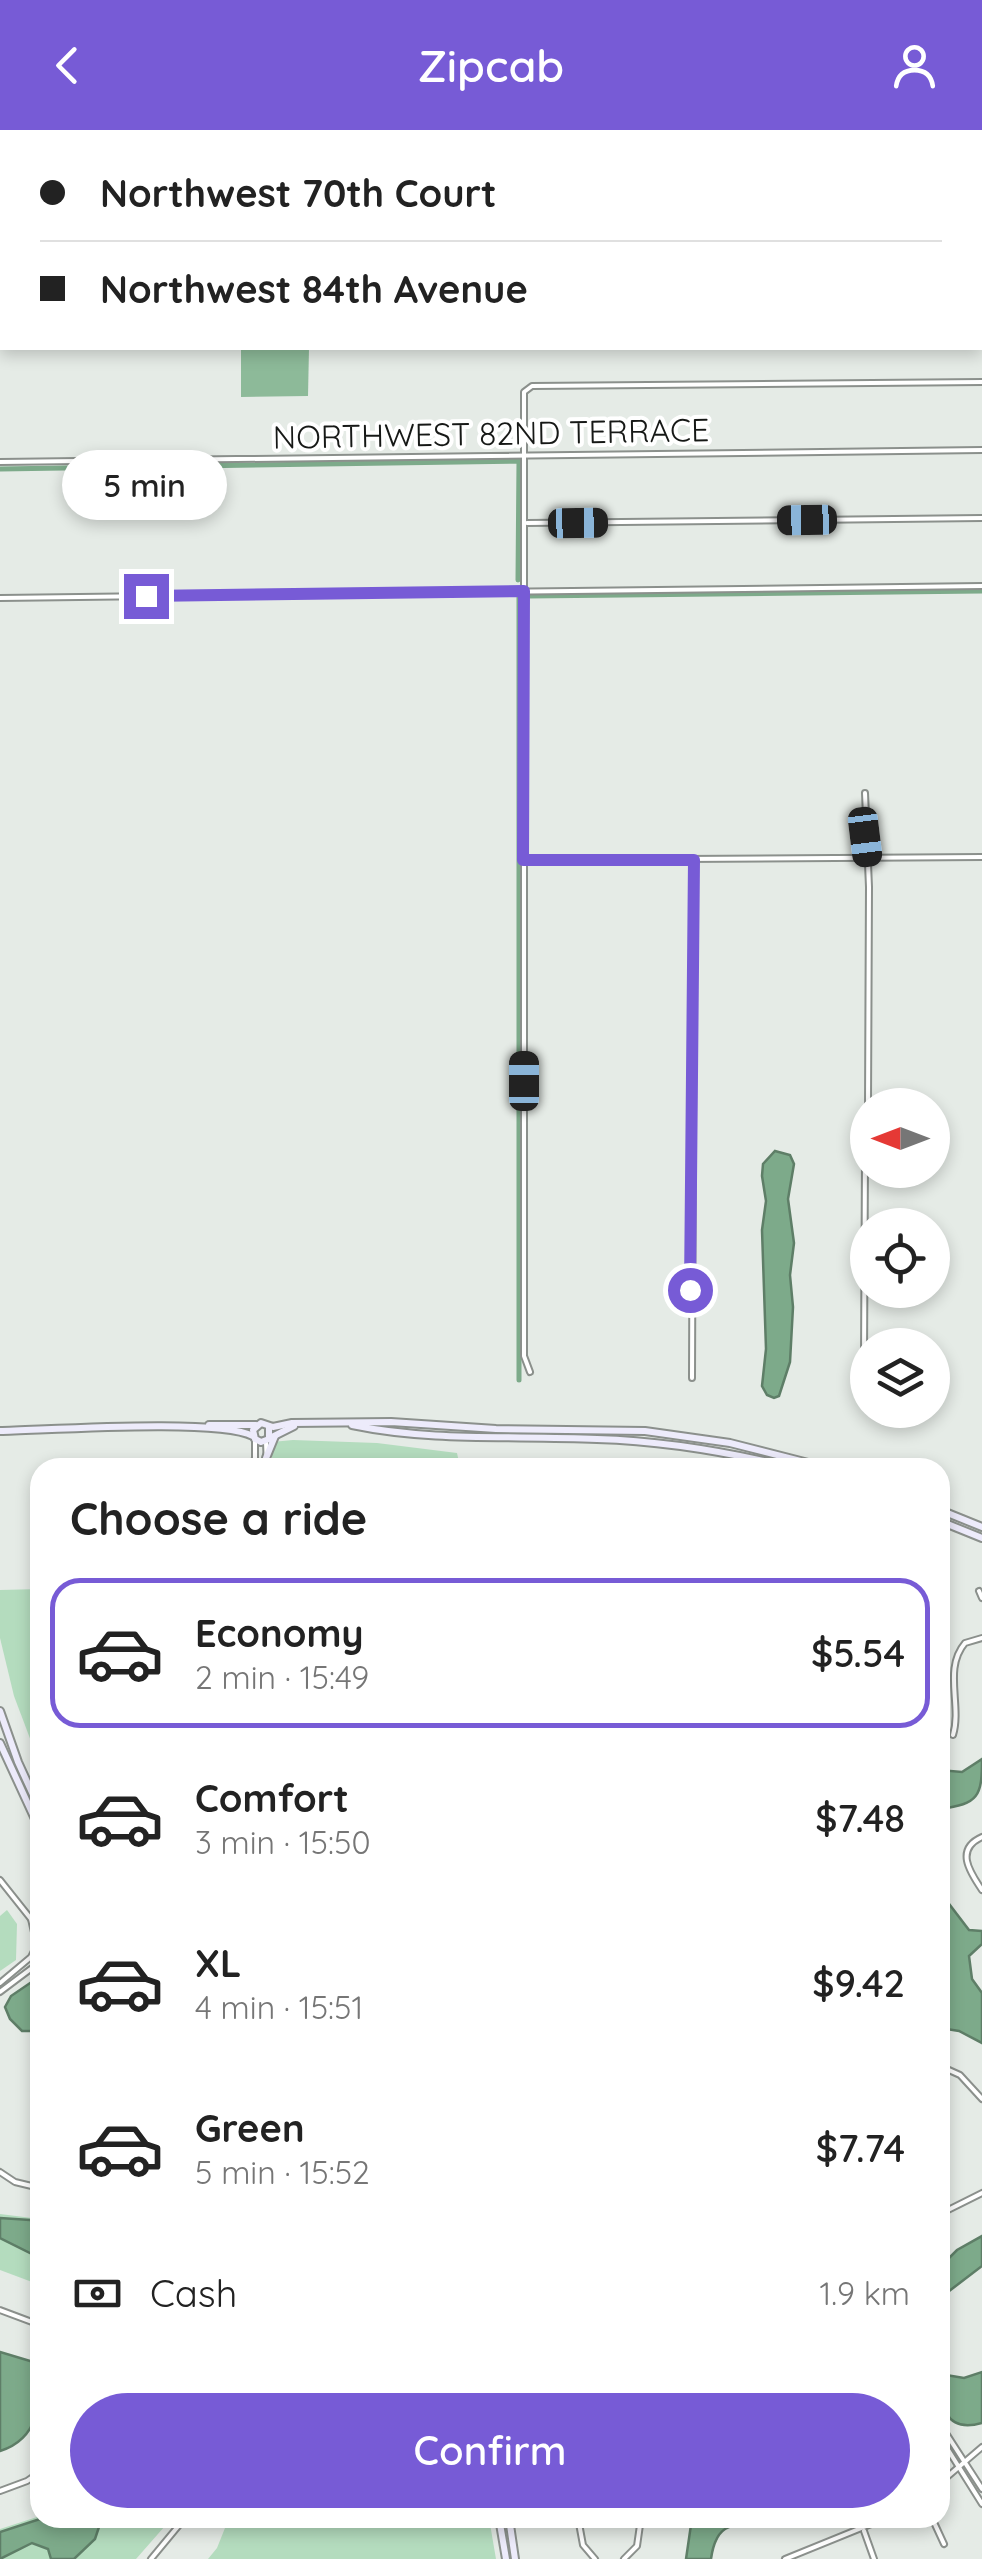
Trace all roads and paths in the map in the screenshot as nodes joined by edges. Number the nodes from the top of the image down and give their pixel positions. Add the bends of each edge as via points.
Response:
1 (982, 382) edge
2 (982, 450) edge
3 (524, 456) junction
4 (0, 462) edge
5 (982, 518) edge
6 (525, 523) junction
7 (982, 586) edge
8 (524, 591) junction
9 (0, 598) edge
10 (864, 793) dead end
11 (982, 856) edge
12 (868, 857) junction
13 (523, 860) junction
14 (694, 860) junction
15 (868, 1088) edge
16 (864, 1188) edge
17 (864, 1328) edge
18 (530, 1372) dead end
19 (692, 1378) dead end
20 (300, 1424) junction
21 (346, 1424) junction
22 (256, 1425) junction
23 (268, 1426) junction
24 (183, 1428) junction
25 (0, 1431) edge
26 (277, 1434) junction
27 (254, 1438) junction
28 (268, 1440) junction
29 (769, 1451) junction
30 (255, 1458) edge
31 (266, 1458) joint
32 (747, 1458) edge
33 (767, 1458) edge
34 (793, 1458) edge
35 (950, 1514) edge
36 (950, 1525) edge
37 (982, 1527) edge
38 (982, 1538) edge
39 (980, 1591) edge
40 (982, 1598) edge
41 (982, 1638) edge
42 (0, 1711) edge
43 (953, 1735) dead end
44 (0, 1743) edge
45 (30, 1788) edge
46 (30, 1808) edge
47 (982, 1837) edge
48 (0, 1880) edge
49 (982, 1890) edge
50 (30, 1918) edge
51 (30, 1958) edge
52 (30, 1967) edge
53 (0, 1983) edge
54 (0, 1992) edge
55 (950, 2071) edge
56 (982, 2099) edge
57 (0, 2172) edge
58 (30, 2186) edge
59 (982, 2193) edge
60 (950, 2209) edge
61 (0, 2310) edge
62 (30, 2321) edge
63 (950, 2438) edge
64 (982, 2448) edge
65 (950, 2455) edge
66 (967, 2462) junction
67 (958, 2469) junction
68 (950, 2475) edge
69 (30, 2480) edge
70 (982, 2490) edge
71 (0, 2491) edge
72 (982, 2504) edge
73 (177, 2528) edge
74 (501, 2528) edge
75 (511, 2528) edge
76 (580, 2528) edge
77 (640, 2528) edge
78 (937, 2528) edge
79 (864, 2529) joint
80 (944, 2544) dead end
81 (626, 2558) edge
82 (151, 2559) edge
83 (506, 2559) edge
84 (515, 2559) edge
85 (596, 2559) edge
86 (785, 2559) edge
87 (874, 2559) edge

1 - 3 street via 526,388
2 - 3 street, NORTHWEST 82ND TERRACE
3 - 4 street, NORTHWEST 82ND TERRACE
3 - 6 street
5 - 6 street
6 - 8 street
7 - 8 street
8 - 9 street
8 - 13 street
10 - 12 street
11 - 12 street
12 - 14 street
12 - 15 street
13 - 14 street
13 - 18 street via 524,1356
14 - 19 street
16 - 17 street
20 - 21 main road
20 - 23 main road
20 - 26 main road
21 - 29 main road via 627,1430
21 - 32 main road via 465,1438 646,1442
22 - 23 main road
22 - 24 main road
22 - 27 main road
23 - 28 main road
24 - 25 main road
24 - 27 main road
26 - 28 main road
26 - 31 main road
27 - 28 main road
27 - 30 street
28 - 31 street
29 - 33 main road
29 - 34 main road
35 - 37 main road
36 - 38 main road
39 - 40 street
41 - 43 street via 965,1643 958,1654
42 - 45 main road
44 - 46 main road
47 - 49 street via 967,1847 966,1863
48 - 50 street
51 - 53 street
52 - 54 street
55 - 56 street
57 - 58 street
59 - 60 street
61 - 62 street
63 - 66 street
64 - 66 street
65 - 67 street
66 - 67 street
66 - 70 street
67 - 68 street
67 - 72 street
69 - 71 street
73 - 82 street
74 - 83 main road
75 - 84 main road
76 - 85 street via 583,2545
77 - 81 street via 637,2546
78 - 80 street
79 - 86 street
79 - 87 street

